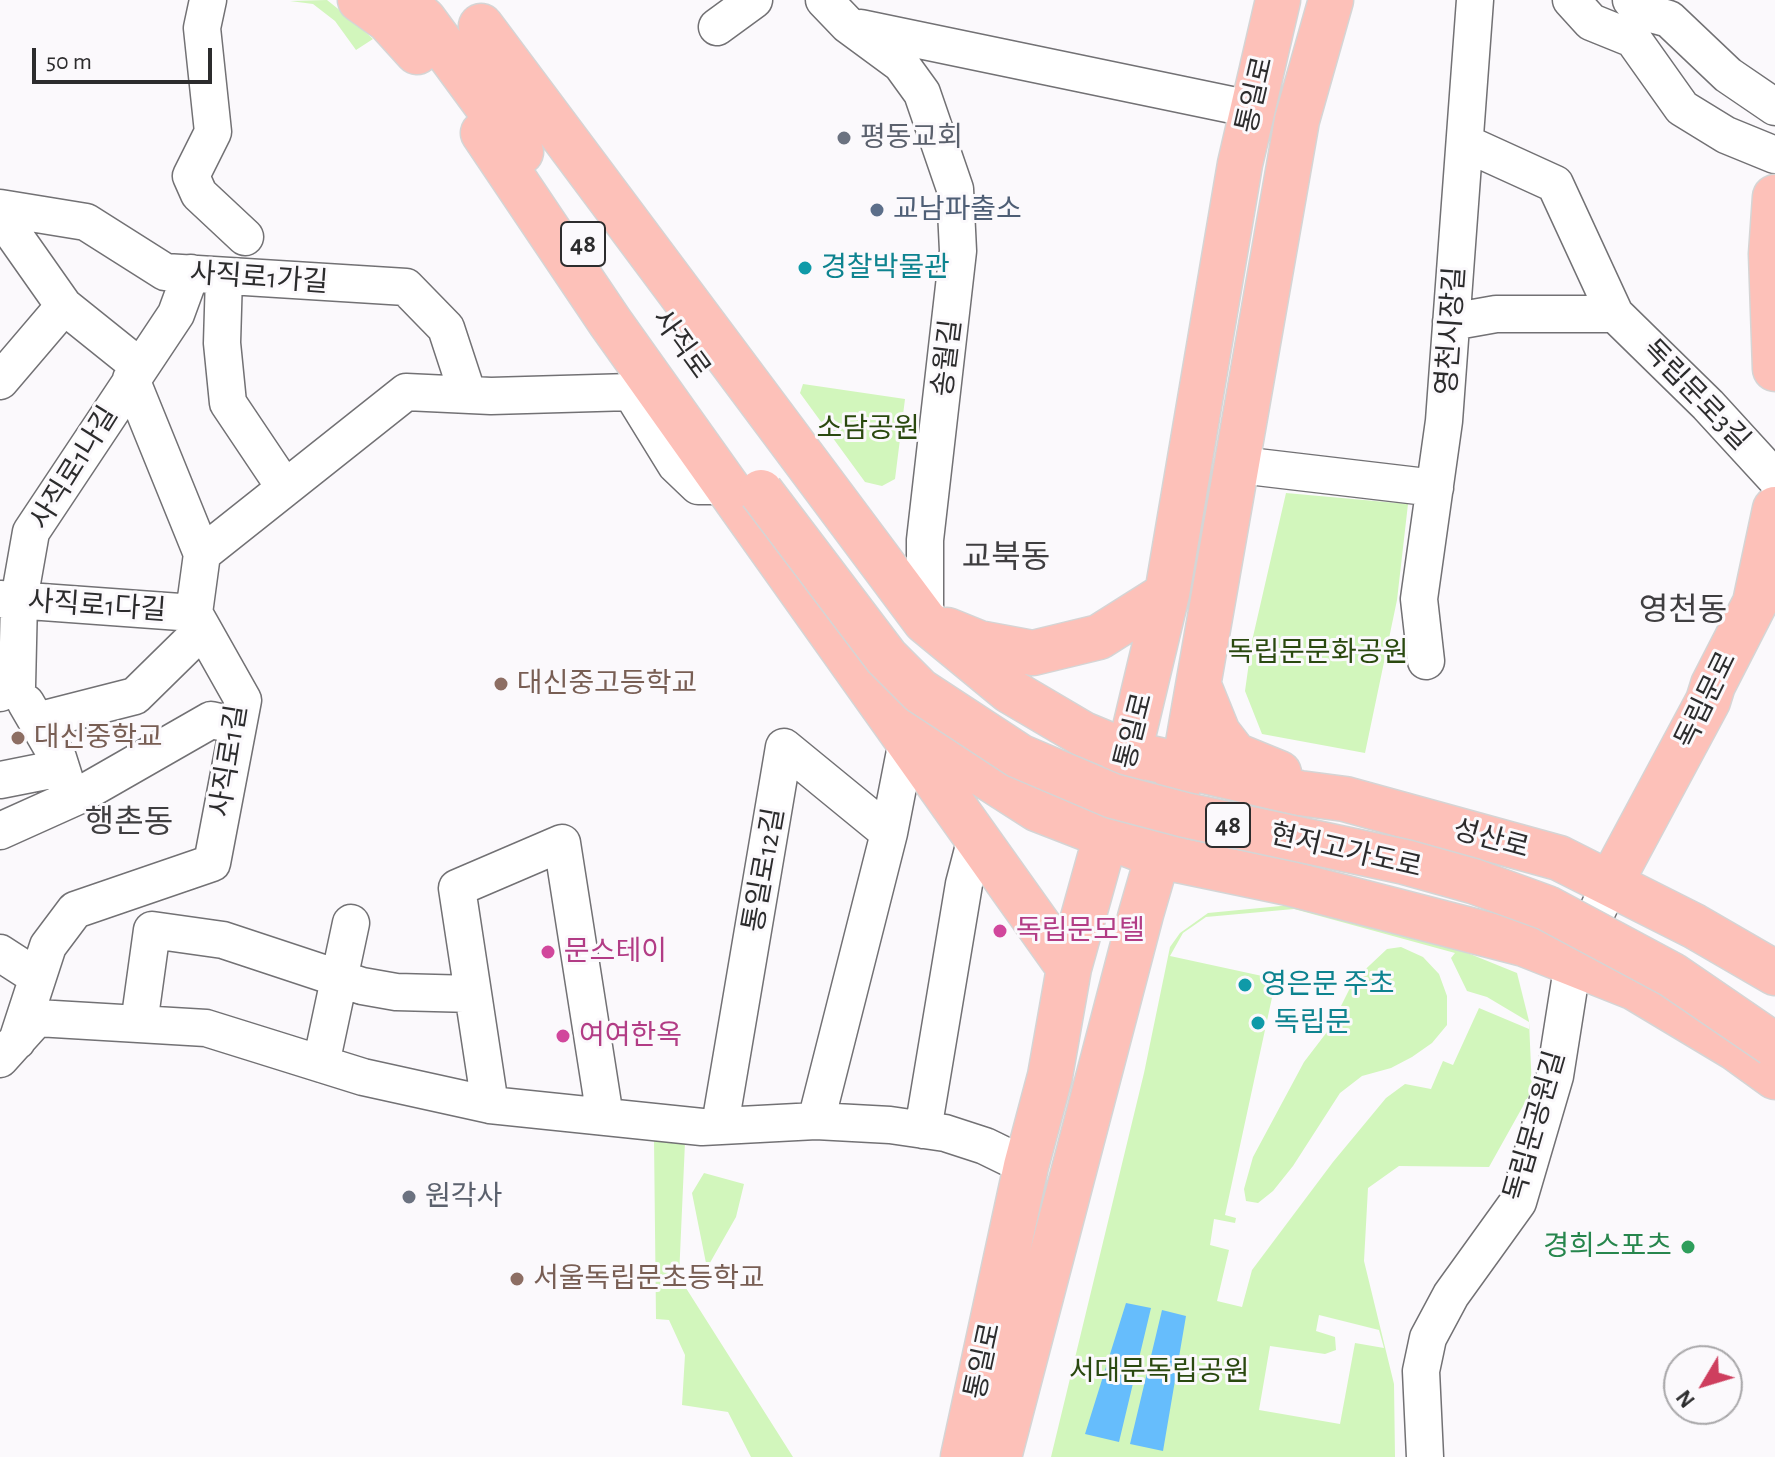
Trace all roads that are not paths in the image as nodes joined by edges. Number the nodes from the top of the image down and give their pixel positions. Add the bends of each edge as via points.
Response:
1 (208, 0) edge
2 (360, 0) edge
3 (402, 0) edge
4 (423, 0) edge
5 (754, 0) edge
6 (1278, 0) edge
7 (1331, 0) edge
8 (1475, 0) edge
9 (1571, 0) edge
10 (1631, 0) edge
11 (836, 12) edge
12 (470, 13) edge
13 (717, 27) dead end
14 (1775, 107) edge
15 (1251, 109) junction
16 (1297, 120) junction
17 (483, 133) junction
18 (1465, 143) junction
19 (1775, 155) edge
20 (0, 208) edge
21 (0, 215) edge
22 (1774, 226) edge
23 (582, 227) junction
24 (245, 237) dead end
25 (208, 275) junction
26 (64, 306) junction
27 (1615, 314) junction
28 (1451, 322) junction
29 (1775, 369) edge
30 (136, 373) junction
31 (0, 381) edge
32 (468, 395) junction
33 (1240, 465) junction
34 (1775, 478) edge
35 (747, 485) junction
36 (285, 488) junction
37 (1435, 488) junction
38 (1775, 509) edge
39 (202, 554) junction
40 (1167, 594) junction
41 (10, 600) edge
42 (915, 605) junction
43 (201, 626) junction
44 (841, 644) junction
45 (1426, 661) dead end
46 (1199, 686) junction
47 (8, 689) edge
48 (1010, 691) junction
49 (37, 721) junction
50 (238, 726) junction
51 (907, 741) junction
52 (949, 747) junction
53 (1129, 753) junction
54 (1184, 766) junction
55 (0, 780) edge
56 (66, 783) junction
57 (1345, 799) junction
58 (0, 831) edge
59 (889, 833) junction
60 (977, 834) junction
61 (1106, 837) junction
62 (1158, 856) junction
63 (1206, 868) junction
64 (1611, 882) junction
65 (1288, 883) junction
66 (1141, 914) junction
67 (351, 923) dead end
68 (0, 953) edge
69 (1573, 962) junction
70 (1069, 968) junction
71 (1775, 973) edge
72 (37, 977) junction
73 (339, 979) junction
74 (473, 994) junction
75 (139, 1024) junction
76 (1775, 1045) edge
77 (9, 1050) edge
78 (321, 1064) junction
79 (490, 1105) junction
80 (605, 1117) junction
81 (816, 1121) junction
82 (720, 1125) junction
83 (923, 1130) junction
84 (1026, 1166) junction
85 (963, 1457) edge
86 (999, 1457) edge
87 (1425, 1457) edge

1 - 24 street via 202,28 213,132 191,176 199,194
2 - 17 main road, 사직로 / 48 via 388,20
3 - 23 main road, 사직로 / 48 via 424,20
4 - 23 main road, 사직로 / 48 via 470,56
5 - 13 street
6 - 15 main road, 통일로
7 - 16 main road, 통일로
8 - 18 street, 영천시장길
9 - 19 street via 1591,22 1633,39 1682,108 1726,135
10 - 14 street via 1640,11 1669,19 1728,75
11 - 15 street
11 - 42 street, 송월길 via 901,64 922,93 955,189 958,251
12 - 23 main road, 사직로
12 - 42 main road, 성산로
15 - 16 main road
15 - 40 main road, 통일로
16 - 33 main road, 통일로
17 - 23 main road, 사직로 / 48
17 - 35 main road via 610,322
18 - 27 street, 독립문로3길 via 1555,184
18 - 28 street, 영천시장길
20 - 25 street, 사직로1가길 via 86,222 165,272
21 - 26 street
22 - 29 main road
23 - 35 main road, 사직로 / 48
25 - 30 street, 사직로1나길
25 - 32 street, 사직로1가길 via 406,287 446,328
25 - 36 street via 228,403
26 - 30 street
26 - 31 street
27 - 28 street via 1496,314
27 - 34 street, 독립문로3길
28 - 37 street, 영천시장길
30 - 39 street, 사직로1나길
30 - 41 street, 사직로1나길 via 31,532
32 - 35 street via 631,392 676,465 698,486
32 - 36 street via 406,392
33 - 37 street
33 - 46 main road, 통일로
35 - 44 main road
35 - 76 main road, 현저고가도로 / 48, bridge via 920,691 1019,756 1113,796 1405,862 1547,908 1672,975
36 - 39 street
37 - 45 street, 영천시장길 via 1419,599
38 - 64 main road, 독립문로 via 1755,603
39 - 43 street
40 - 42 main road via 1099,637 1033,653 979,643
40 - 53 main road, 통일로
41 - 43 street, 사직로1다길
41 - 47 street, 사직로1나길
42 - 44 street via 867,647
42 - 48 main road, 성산로
43 - 49 street via 135,696
43 - 50 street, 사직로1길 via 243,700
44 - 51 main road
44 - 52 main road
46 - 54 main road, 통일로
46 - 57 main road via 1218,733 1235,755
47 - 49 street
48 - 52 main road via 1022,705 1017,741 974,755
48 - 53 main road, 성산로 via 1083,734
49 - 56 street
50 - 56 street via 211,720
50 - 72 street, 사직로1길 via 212,863 75,910 48,946
51 - 59 street
51 - 60 main road
52 - 61 main road via 1037,809
53 - 54 main road, 성산로
53 - 61 main road, 통일로
54 - 57 main road, 성산로 / 48
54 - 62 main road, 통일로
55 - 56 street
56 - 58 street
57 - 64 main road, 성산로 / 48 via 1559,858
57 - 65 main road via 1314,811 1291,843 1284,872
59 - 81 street
59 - 82 street, 통일로12길 via 784,747
60 - 70 main road
60 - 83 street
61 - 62 main road
61 - 70 main road, 통일로
62 - 63 main road
62 - 66 main road, 통일로
63 - 65 main road
63 - 66 main road via 1156,883
64 - 69 street, 독립문공원길
64 - 71 main road, 성산로 / 48
65 - 69 main road via 1524,944
66 - 86 main road, 통일로
67 - 73 street
68 - 72 street
69 - 76 main road via 1635,988 1735,1048
69 - 87 street, 독립문공원길 via 1555,1076 1518,1202 1451,1295 1428,1338 1421,1371
70 - 84 main road, 통일로 via 1050,1076
72 - 77 street, 사직로1길
73 - 74 street via 396,992
73 - 75 street via 223,940 152,930
73 - 78 street
74 - 79 street
74 - 80 street via 457,888 562,843
75 - 77 street via 37,1018
75 - 78 street via 206,1028
78 - 79 street
79 - 80 street
80 - 82 street
81 - 82 street
81 - 83 street
83 - 84 street via 985,1146
84 - 85 main road, 통일로

